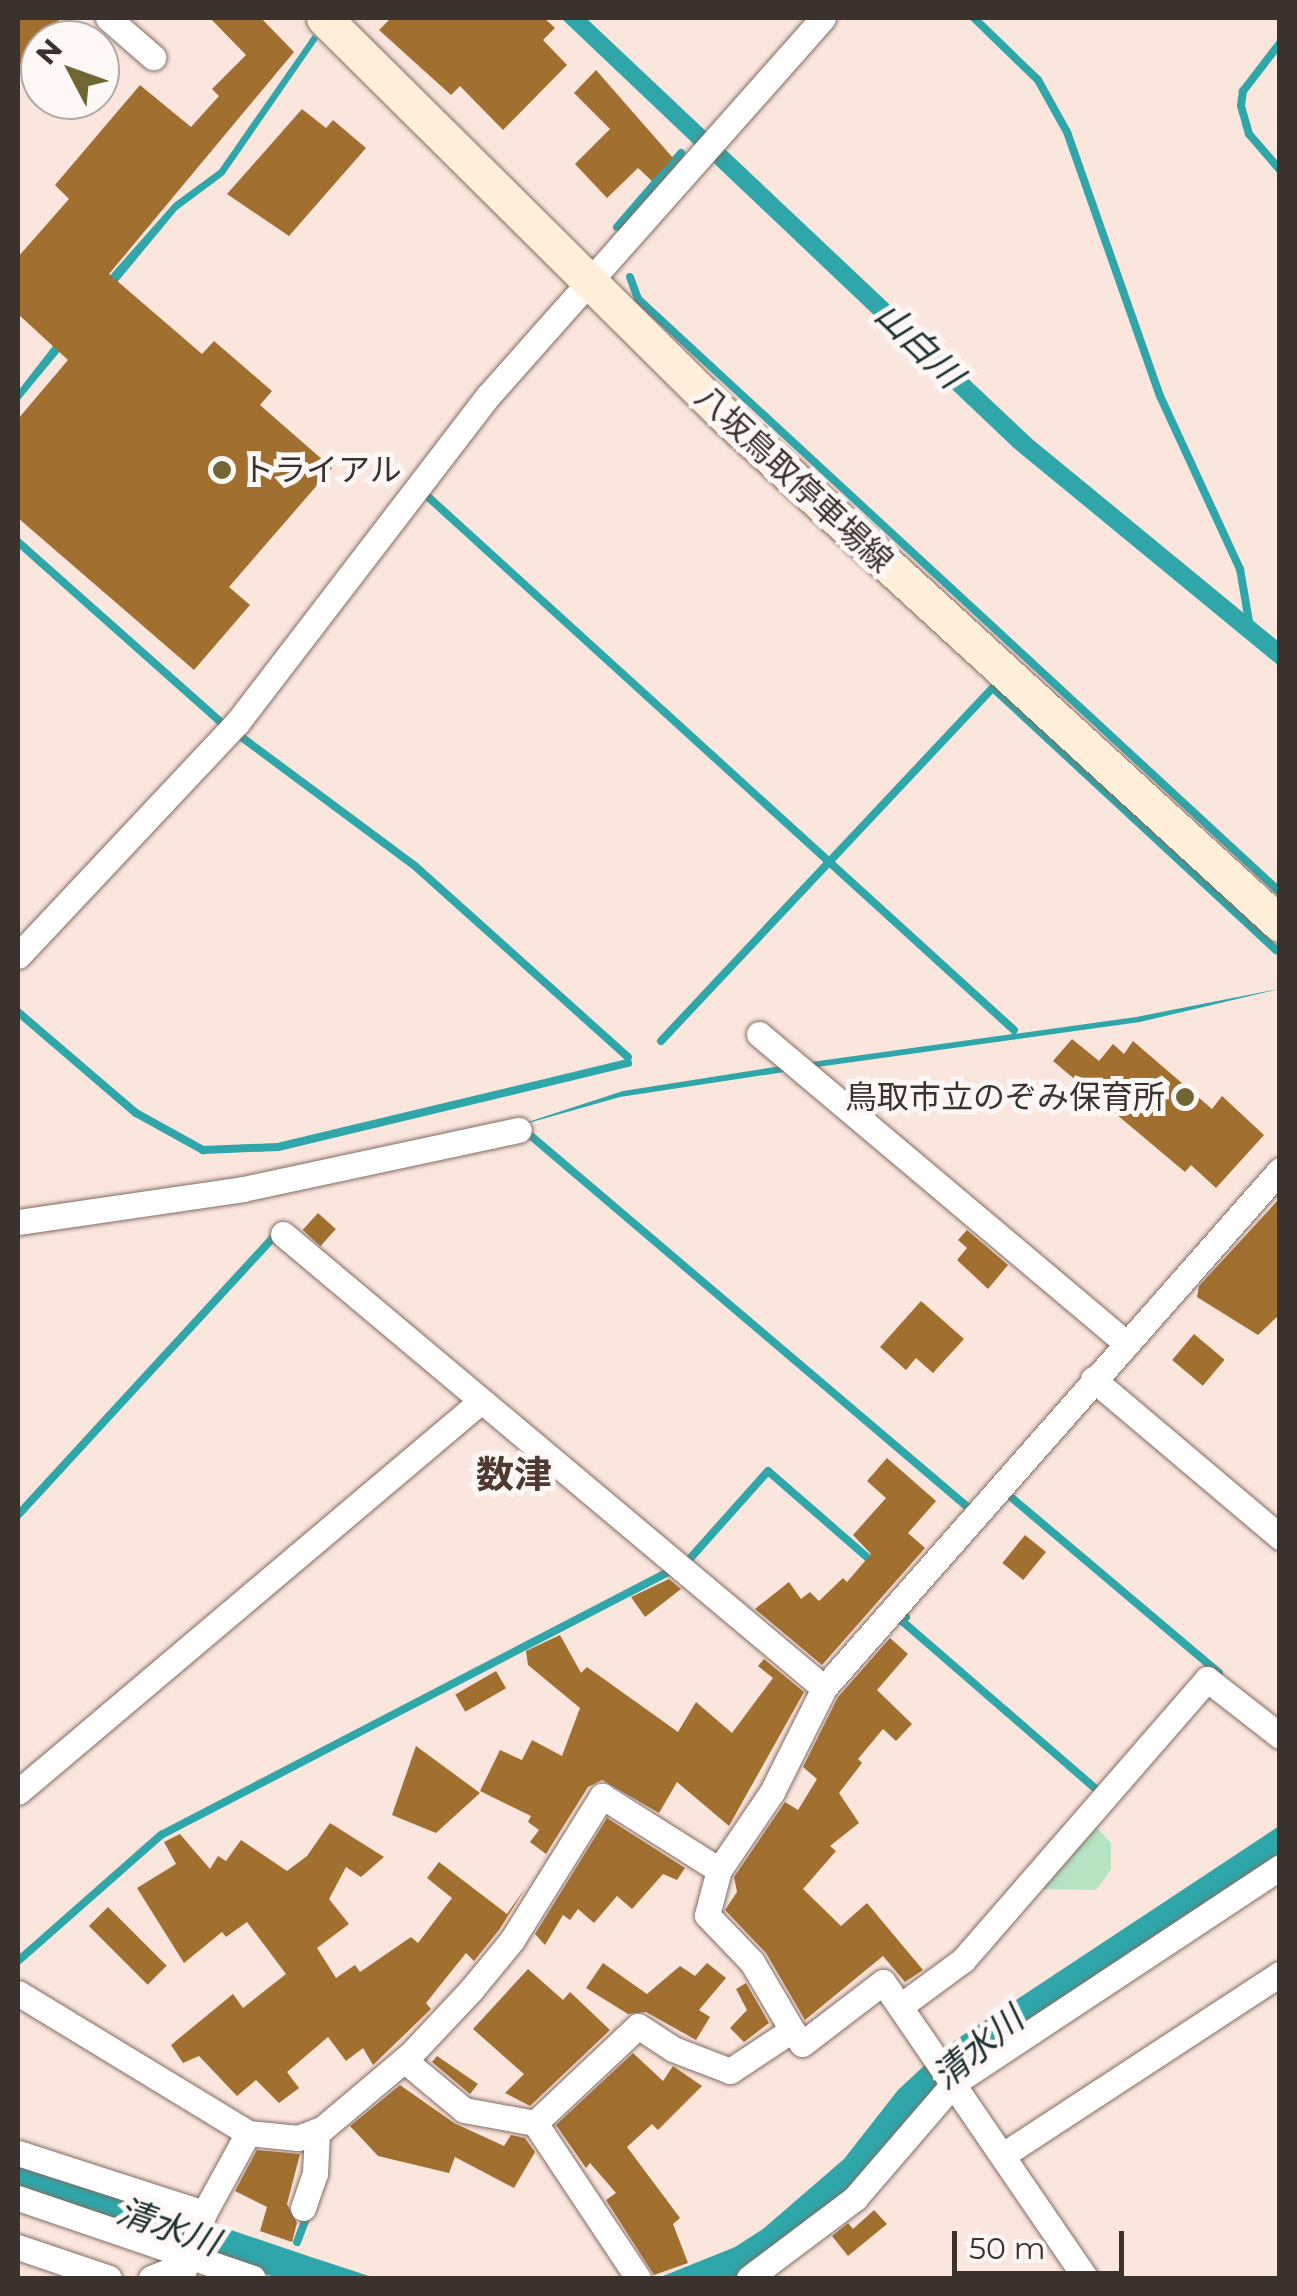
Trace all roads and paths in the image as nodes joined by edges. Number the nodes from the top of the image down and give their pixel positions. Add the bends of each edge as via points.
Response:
1 (108, 18) edge
2 (324, 18) edge
3 (823, 18) edge
4 (153, 57) dead end
5 (588, 282) junction
6 (1280, 924) edge
7 (18, 956) edge
8 (759, 1034) dead end
9 (519, 1130) dead end
10 (1280, 1170) edge
11 (18, 1222) edge
12 (282, 1234) dead end
13 (1125, 1342) junction
14 (1093, 1379) junction
15 (481, 1402) junction
16 (1280, 1537) edge
17 (824, 1688) junction
18 (1280, 1736) edge
19 (18, 1792) edge
20 (1280, 1866) edge
21 (719, 1870) junction
22 (1280, 1974) edge
23 (18, 1993) edge
24 (902, 2005) junction
25 (792, 2030) junction
26 (404, 2060) junction
27 (954, 2083) junction
28 (535, 2123) junction
29 (318, 2130) junction
30 (248, 2133) junction
31 (18, 2153) edge
32 (1002, 2155) junction
33 (18, 2198) edge
34 (304, 2208) dead end
35 (204, 2213) junction
36 (18, 2247) edge
37 (184, 2267) edge
38 (109, 2278) edge
39 (151, 2278) edge
40 (253, 2278) edge
41 (638, 2278) edge
42 (749, 2278) edge
43 (1086, 2278) edge

1 - 4 street
2 - 5 main road, 八坂鳥取停車場線
3 - 5 street
5 - 6 main road, 八坂鳥取停車場線 via 782,469
5 - 7 street via 488,396 237,723
8 - 13 street
9 - 11 street via 242,1189
10 - 13 street
12 - 15 street
13 - 14 street
14 - 16 street
14 - 17 street
15 - 17 street
15 - 19 street
17 - 21 street via 772,1792
18 - 24 street via 1208,1679 963,1960
20 - 27 street
21 - 25 street via 707,1915 752,1962
21 - 26 street via 602,1796 512,1940
22 - 32 street
23 - 30 street
24 - 25 street via 884,1982 802,2044
24 - 27 street
25 - 28 street via 730,2071 638,2026
26 - 28 street via 464,2110
26 - 29 street
27 - 32 street
27 - 42 street via 855,2198
28 - 41 street
29 - 30 street via 298,2138
29 - 34 street
30 - 35 street
31 - 35 street
32 - 43 street
33 - 37 street
35 - 37 street
36 - 38 street
37 - 39 street
37 - 40 street

